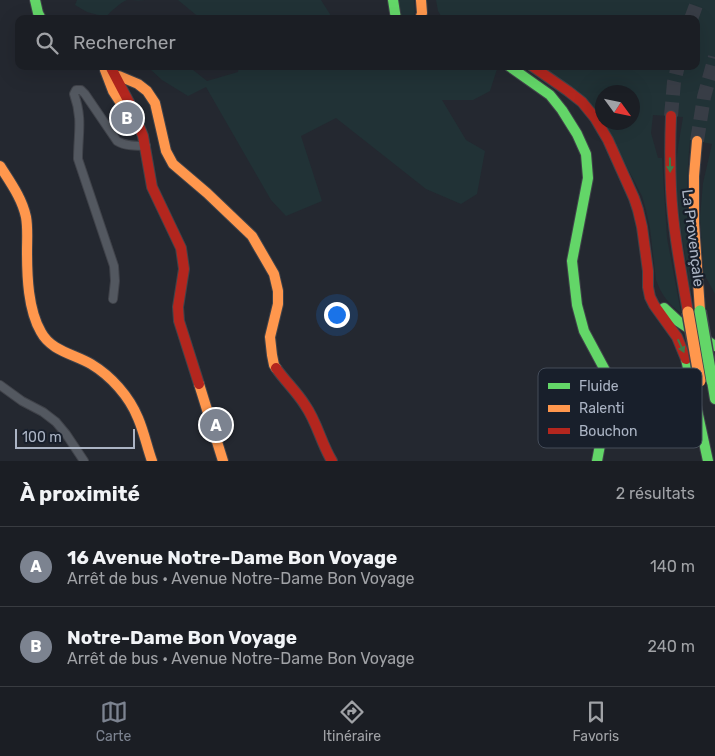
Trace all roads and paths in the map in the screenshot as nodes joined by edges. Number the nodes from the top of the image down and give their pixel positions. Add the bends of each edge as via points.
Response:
1 (34, 0) edge
2 (393, 0) edge
3 (420, 0) edge
4 (39, 15) edge
5 (395, 15) edge
6 (421, 15) edge
7 (513, 70) edge
8 (538, 70) edge
9 (112, 78) edge
10 (671, 116) tunnel mouth
11 (697, 141) tunnel mouth
12 (146, 146) junction
13 (0, 166) edge
14 (648, 271) junction
15 (113, 300) dead end
16 (694, 312) junction
17 (715, 346) edge
18 (604, 368) edge
19 (688, 368) edge
20 (706, 381) junction
21 (0, 385) edge
22 (715, 399) edge
23 (702, 434) edge
24 (599, 448) edge
25 (715, 452) edge
26 (84, 461) edge
27 (152, 461) edge
28 (223, 461) edge
29 (332, 461) edge
30 (597, 461) edge
31 (708, 461) edge

1 - 4 main road
2 - 5 main road
3 - 6 main road
7 - 18 main road via 550,95 586,153 588,178 572,261 577,305 584,331
8 - 14 main road via 576,97 601,127 638,210
9 - 12 main road via 132,108
9 - 29 main road via 138,84 147,91 155,103 172,164 252,236 274,274 278,291 270,337 274,365 305,404
10 -> 16 main road, La Provençale via 670,165 675,226
11 - 16 main road, La Provençale
12 - 15 street via 117,141 85,94 76,90 80,125 78,159 114,266
12 - 28 main road via 152,187 181,248 184,277 178,321
13 - 27 main road via 25,212 30,295 40,331 52,344 98,368 126,397 138,415
14 - 17 main road via 664,308
14 -> 19 main road via 648,287 654,305 677,337
16 - 20 main road, La Provençale, bridge
20 - 22 main road, La Provençale
20 - 25 main road, La Provençale
21 - 26 street via 56,422
23 -> 31 main road
24 - 30 main road

